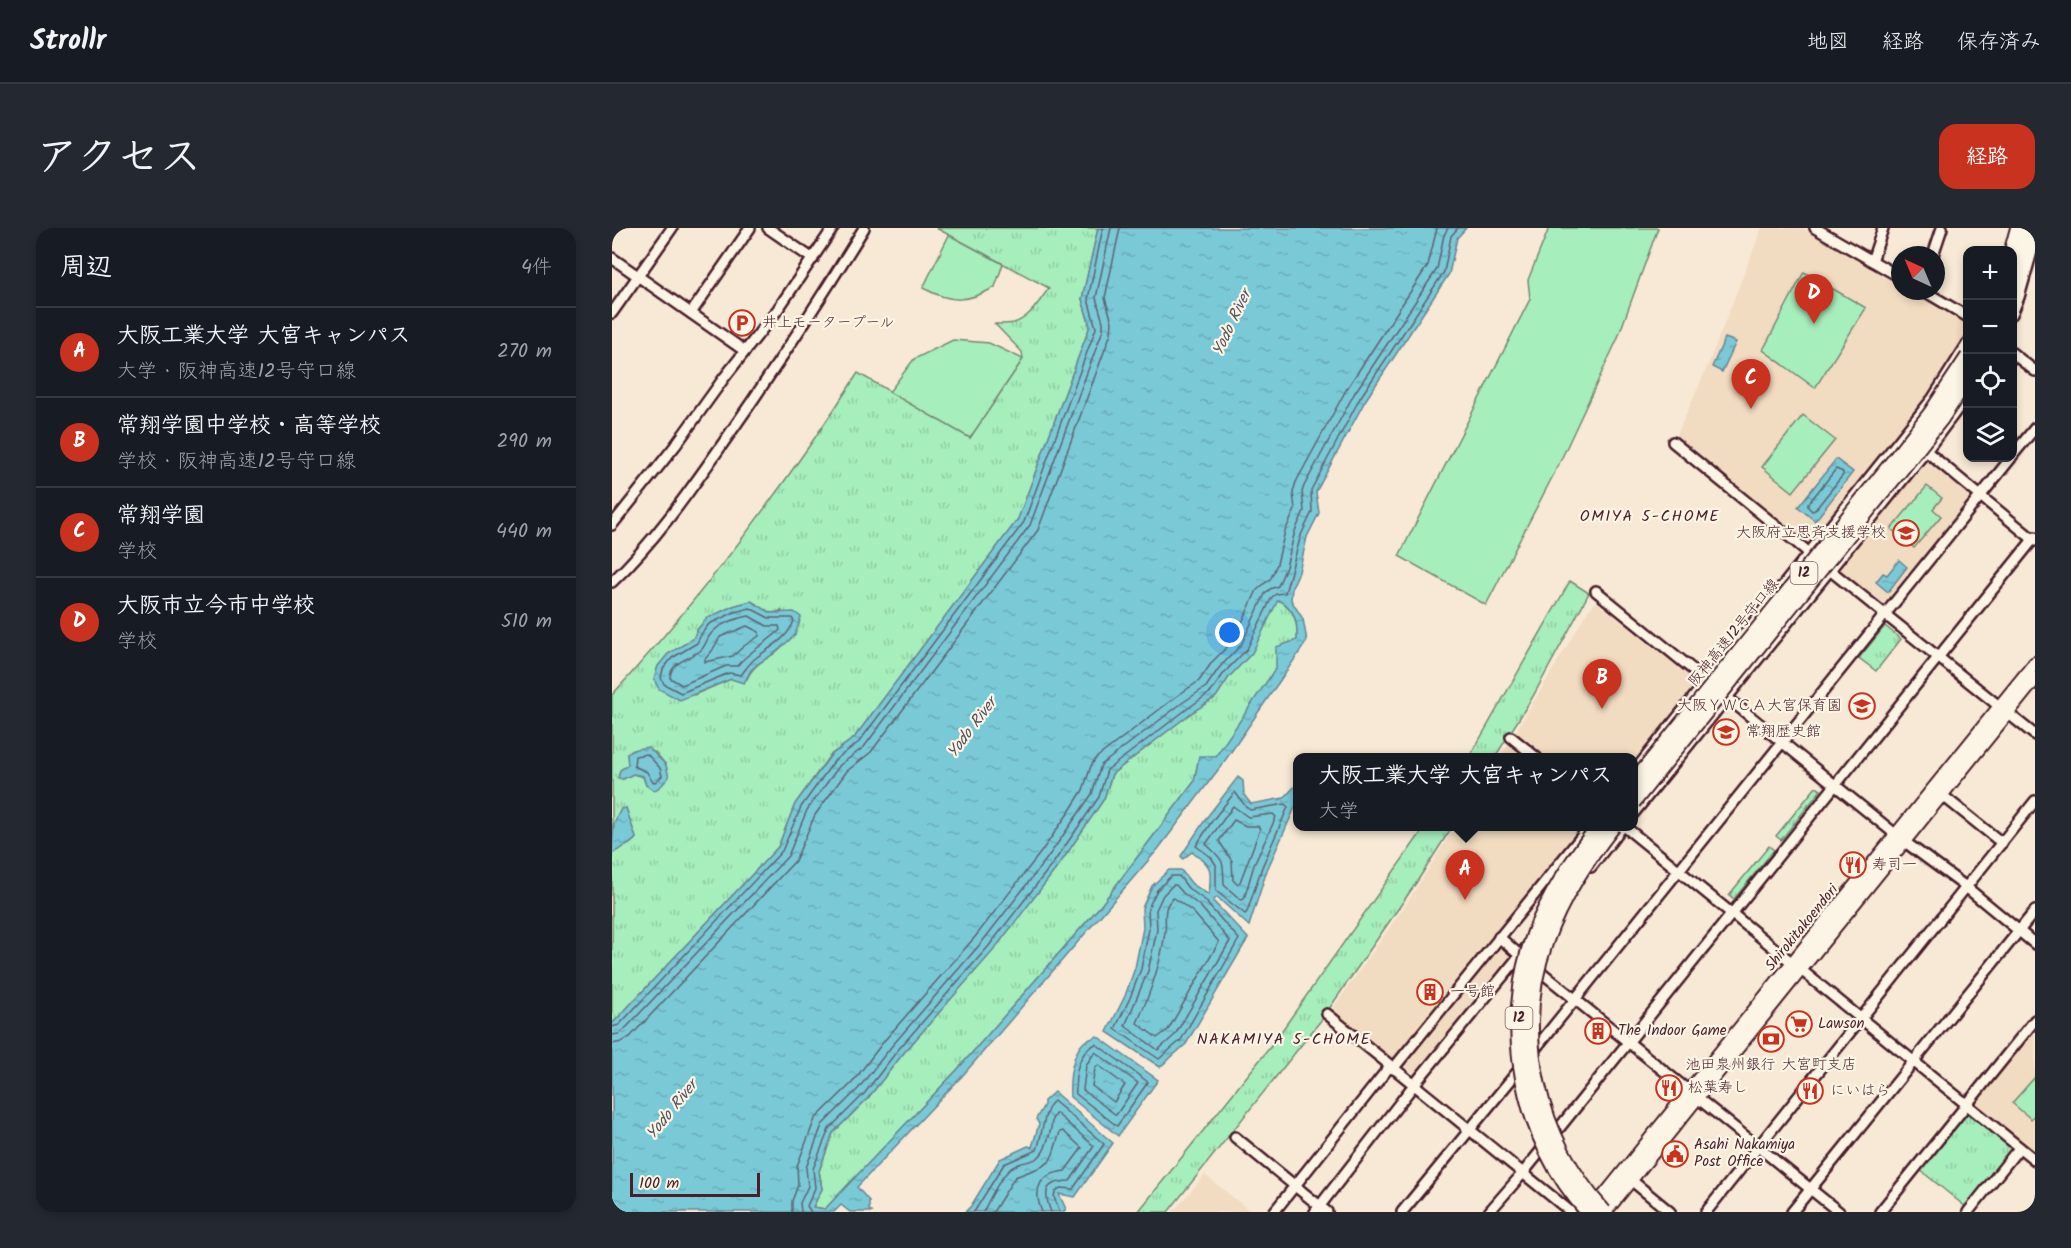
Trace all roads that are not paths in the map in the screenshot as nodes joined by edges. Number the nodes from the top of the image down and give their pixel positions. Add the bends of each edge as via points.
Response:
1 (672, 228) edge
2 (750, 228) edge
3 (768, 228) edge
4 (834, 228) edge
5 (864, 228) edge
6 (1882, 228) edge
7 (1942, 228) edge
8 (2011, 228) edge
9 (2018, 228) edge
10 (2029, 228) edge
11 (1820, 229) edge
12 (2035, 242) edge
13 (1936, 246) edge
14 (2006, 246) edge
15 (2013, 246) edge
16 (612, 258) edge
17 (813, 259) junction
18 (1872, 261) junction
19 (2017, 270) edge
20 (1891, 272) edge
21 (638, 276) junction
22 (1939, 300) edge
23 (2017, 303) edge
24 (612, 313) edge
25 (691, 314) junction
26 (1963, 314) edge
27 (746, 351) junction
28 (1963, 351) edge
29 (2014, 354) edge
30 (1963, 365) edge
31 (2035, 371) edge
32 (1963, 386) edge
33 (1963, 402) edge
34 (2035, 428) edge
35 (1672, 442) dead end
36 (1926, 451) junction
37 (2017, 451) edge
38 (2008, 462) edge
39 (1980, 495) junction
40 (612, 525) edge
41 (2034, 539) edge
42 (1809, 553) junction
43 (1830, 570) junction
44 (612, 582) edge
45 (1596, 591) dead end
46 (1886, 615) junction
47 (1939, 657) junction
48 (2035, 663) edge
49 (2035, 680) edge
50 (1707, 681) junction
51 (1728, 697) junction
52 (2004, 710) junction
53 (2035, 735) edge
54 (1511, 737) dead end
55 (1783, 742) junction
56 (1531, 753) edge
57 (1638, 767) edge
58 (1638, 778) edge
59 (1835, 785) junction
60 (1942, 795) junction
61 (1638, 796) edge
62 (2035, 801) edge
63 (1638, 808) edge
64 (1586, 831) edge
65 (1595, 831) edge
66 (1609, 831) edge
67 (1619, 831) edge
68 (1629, 831) edge
69 (1901, 838) junction
70 (2002, 843) junction
71 (1680, 871) junction
72 (1966, 887) junction
73 (2035, 911) edge
74 (1731, 914) junction
75 (2019, 931) junction
76 (1499, 937) junction
77 (2035, 944) edge
78 (1520, 955) junction
79 (1797, 966) junction
80 (1576, 1000) junction
81 (1327, 1014) dead end
82 (1861, 1020) junction
83 (2035, 1020) edge
84 (1628, 1042) junction
85 (1914, 1063) junction
86 (1391, 1068) junction
87 (1413, 1086) junction
88 (1693, 1095) junction
89 (1967, 1105) junction
90 (1469, 1129) junction
91 (1235, 1137) dead end
92 (1758, 1148) junction
93 (2019, 1148) junction
94 (2035, 1160) edge
95 (1522, 1173) junction
96 (1631, 1180) junction
97 (1295, 1186) junction
98 (1810, 1190) junction
99 (1321, 1210) edge
100 (1606, 1211) edge
101 (1274, 1212) edge
102 (1402, 1212) edge
103 (1489, 1212) edge
104 (1571, 1212) edge
105 (1590, 1212) edge
106 (1670, 1212) edge
107 (1706, 1212) edge
108 (1792, 1212) edge
109 (1839, 1212) edge
110 (1880, 1212) edge
111 (1968, 1212) edge

1 - 21 street
2 - 25 street
3 - 17 street
4 - 17 street
5 - 44 street via 774,371 685,498
6 - 18 street
7 - 13 street
8 - 14 street
9 - 15 highway
10 - 19 highway
11 - 18 street
12 - 23 street
16 - 21 street
17 - 27 street
18 - 20 street
21 - 24 street
21 - 25 street
22 - 26 street
25 - 27 street
27 - 40 street
28 - 42 street via 1933,398
29 - 31 street
30 - 58 highway, 阪神高速12号守口線 / 12, bridge via 1931,414
32 - 61 highway, 阪神高速12号守口線, bridge via 1940,420
33 - 36 street
34 - 37 street
35 - 42 street
36 - 39 street
36 - 43 street
38 - 39 street
39 - 41 street
39 - 46 street
41 - 47 street
42 - 43 street
42 - 50 street
43 - 46 street
43 - 51 street
45 - 50 street
46 - 47 street
46 - 55 street
47 - 52 street
47 - 59 street
48 - 52 main road, Shirokitakoendori
49 - 52 main road, Shirokitakoendori
50 - 51 street
50 - 57 street
51 - 55 street
51 - 63 street
52 - 53 street
52 - 60 main road, Shirokitakoendori
52 - 69 main road, Shirokitakoendori
54 - 56 street
55 - 59 street
55 - 71 street
59 - 69 street
59 - 74 street
60 - 69 main road, Shirokitakoendori
60 - 70 street
62 - 70 street
64 - 76 street
65 - 105 highway, 12, bridge via 1542,915 1528,954 1519,1011 1521,1066 1533,1115 1553,1161
66 - 100 highway, bridge via 1572,884 1554,920 1535,979 1531,1027 1537,1082 1549,1124 1573,1170
67 - 78 street
68 - 71 street
69 - 72 street
69 - 79 main road, Shirokitakoendori
70 - 72 street
71 - 74 street
71 - 80 street
72 - 75 street
72 - 82 street
73 - 75 street
74 - 79 street
74 - 84 street
75 - 77 street
75 - 85 street
76 - 78 street
76 - 86 street
78 - 80 street
78 - 87 street
79 - 82 street
79 - 88 main road, Shirokitakoendori
80 - 84 street
80 - 90 street
81 - 86 street
82 - 85 street
82 - 92 street
83 - 89 street
84 - 88 street
84 - 95 street
85 - 89 street
85 - 98 street
86 - 87 street
86 - 97 street
87 - 90 street
87 - 99 street
88 - 92 street
88 - 96 main road, Shirokitakoendori
88 - 105 main road, Shirokitakoendori
89 - 93 street
89 - 110 street
90 - 95 street
90 - 102 street
91 - 97 street
92 - 98 street
92 - 107 street
93 - 94 street
93 - 111 street
95 - 103 street
95 - 104 street
96 - 100 main road, Shirokitakoendori
96 - 106 street
97 - 99 street
97 - 101 street
98 - 108 street
98 - 109 street

